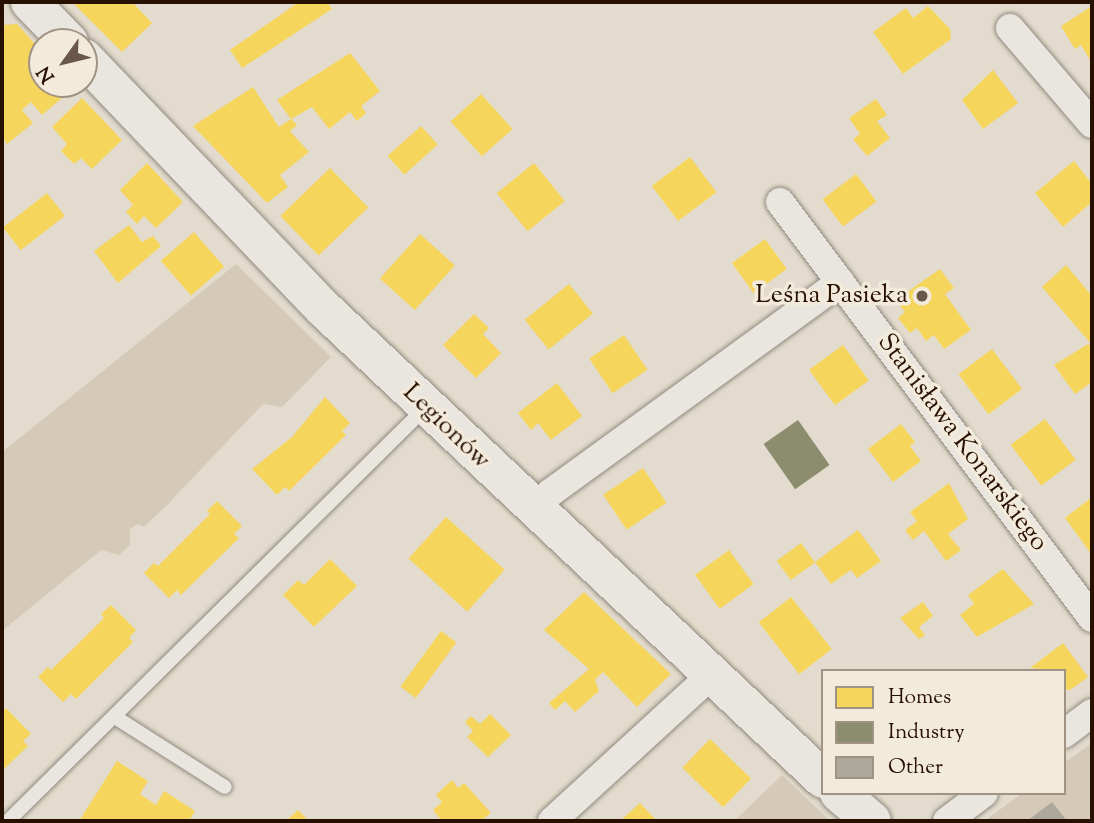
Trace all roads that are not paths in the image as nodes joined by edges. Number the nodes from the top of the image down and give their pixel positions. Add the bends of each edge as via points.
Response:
1 (30, 2) edge
2 (55, 28) edge
3 (1010, 28) dead end
4 (98, 73) edge
5 (1092, 124) edge
6 (780, 202) dead end
7 (840, 282) junction
8 (425, 408) junction
9 (533, 510) junction
10 (1092, 618) edge
11 (710, 676) junction
12 (1092, 713) edge
13 (115, 717) junction
14 (1066, 732) edge
15 (821, 777) edge
16 (225, 787) dead end
17 (841, 795) edge
18 (981, 795) edge
19 (8, 821) edge
20 (552, 821) edge
21 (872, 821) edge
22 (947, 821) edge

1 - 2 street
3 - 5 street
4 - 8 street, Legionów
6 - 7 street, Stanisława Konarskiego
7 - 9 street via 550,492
7 - 10 street, Stanisława Konarskiego
8 - 9 street, Legionów
8 - 13 lane
9 - 11 street, Legionów
11 - 15 street, Legionów
11 - 20 street
12 - 14 street
13 - 16 lane
13 - 19 lane
17 - 21 street
18 - 22 street

